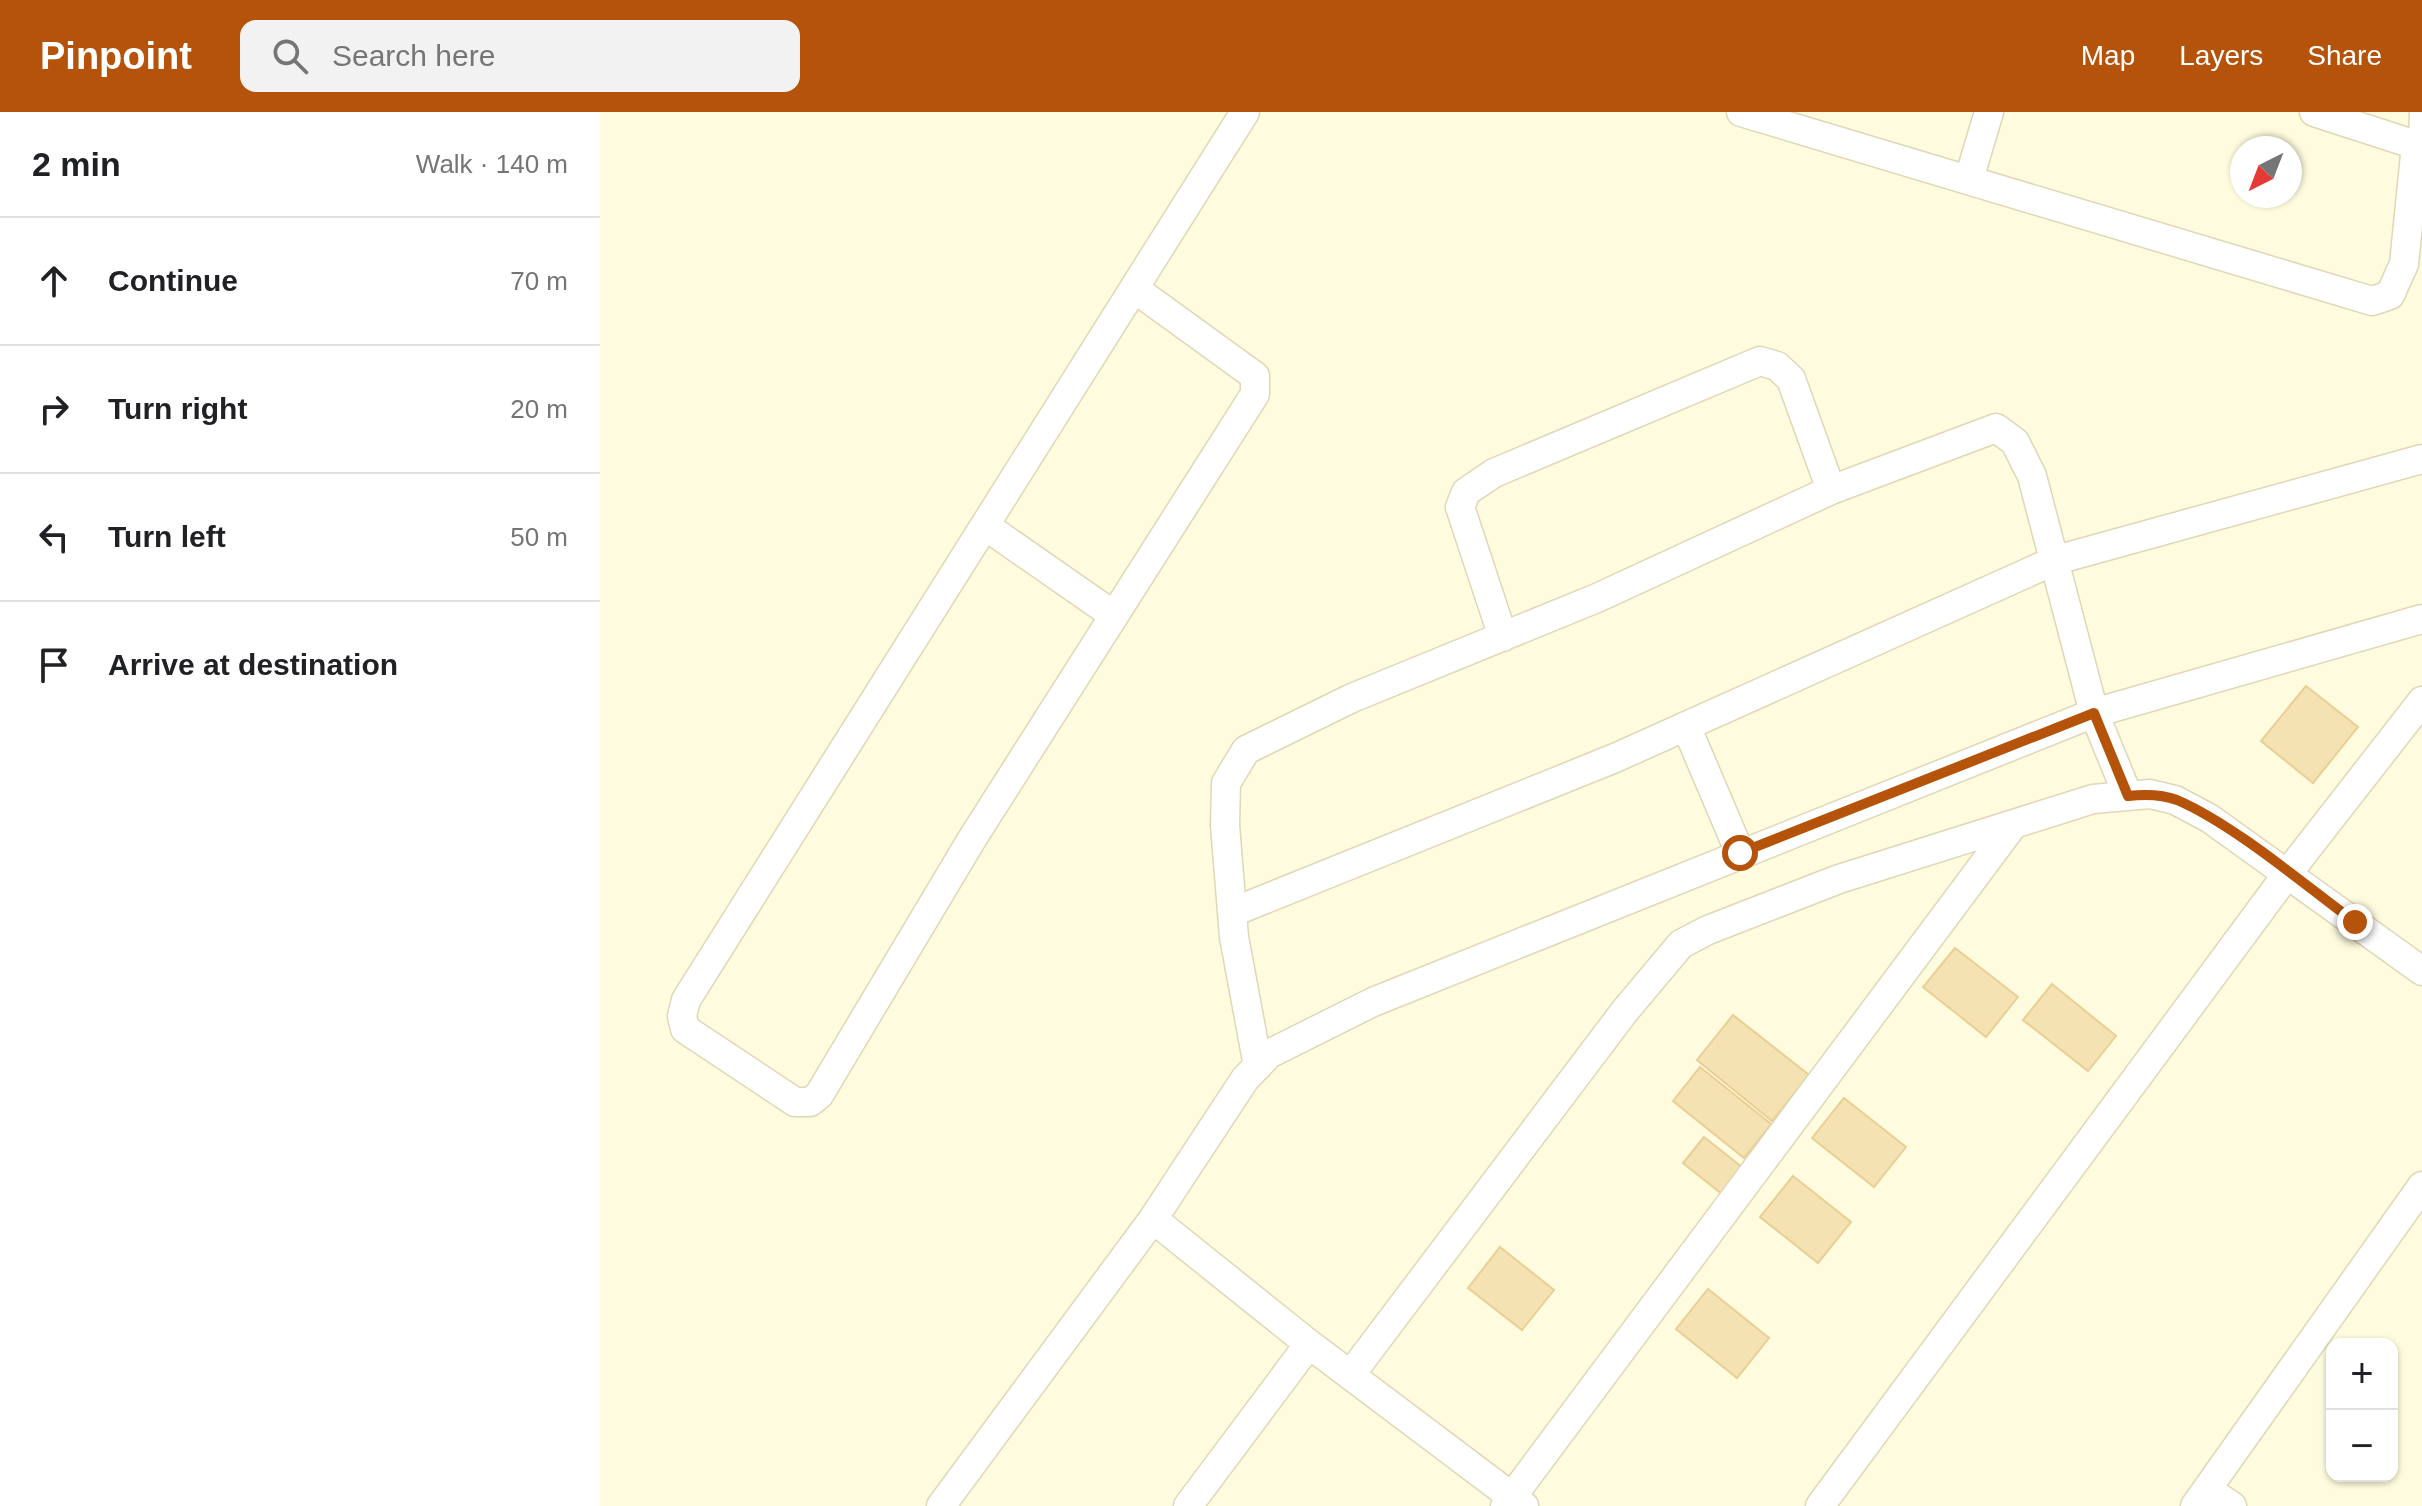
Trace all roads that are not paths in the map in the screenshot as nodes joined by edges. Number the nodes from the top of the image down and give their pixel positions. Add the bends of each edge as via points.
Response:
1 (1741, 112) edge
2 (1989, 112) edge
3 (2314, 112) edge
4 (2417, 112) edge
5 (1235, 116) edge
6 (2419, 144) edge
7 (1969, 179) junction
8 (1135, 289) junction
9 (2422, 459) edge
10 (1831, 490) junction
11 (987, 527) junction
12 (2056, 560) junction
13 (1112, 614) junction
14 (2422, 619) edge
15 (1503, 637) junction
16 (2422, 701) edge
17 (2094, 713) junction
18 (1686, 726) junction
19 (2128, 796) junction
20 (2013, 825) junction
21 (1740, 853) junction
22 (2288, 873) junction
23 (1233, 912) junction
24 (2422, 971) edge
25 (1258, 1066) junction
26 (2422, 1186) edge
27 (1153, 1219) junction
28 (1309, 1344) junction
29 (1351, 1374) junction
30 (2201, 1497) edge
31 (1513, 1503) edge
32 (941, 1506) edge
33 (1188, 1506) edge
34 (1820, 1506) edge
35 (2232, 1506) edge

1 - 7 street
2 - 7 street
3 - 6 street
4 - 6 lane
5 - 8 street
6 - 7 street via 2404,264 2390,295 2372,301
8 - 11 street
8 - 13 street via 1239,361 1255,376 1255,394
9 - 12 street
10 - 12 street via 1996,428 2015,442 2032,476
10 - 15 street
10 - 15 street via 1791,379 1777,366 1760,361 1494,473 1466,492 1460,507
11 - 13 street
11 - 13 street via 697,979 682,1016 685,1029 700,1041 795,1102 810,1102 819,1095
12 - 17 street
12 - 18 street
14 - 17 street
15 - 23 street via 1352,698 1246,750 1226,783
16 - 22 street
17 - 19 street
17 - 21 street
18 - 21 street
18 - 23 street
19 - 20 street via 2093,799
19 - 22 street via 2175,800
20 - 29 street via 1839,879 1681,944
20 - 31 street
21 - 25 street via 1373,1002 1269,1054
22 - 24 street
22 - 34 street
23 - 25 street
25 - 27 street
26 - 30 street
27 - 28 street
27 - 32 street
28 - 29 street
28 - 33 street
29 - 31 street
30 - 35 street

